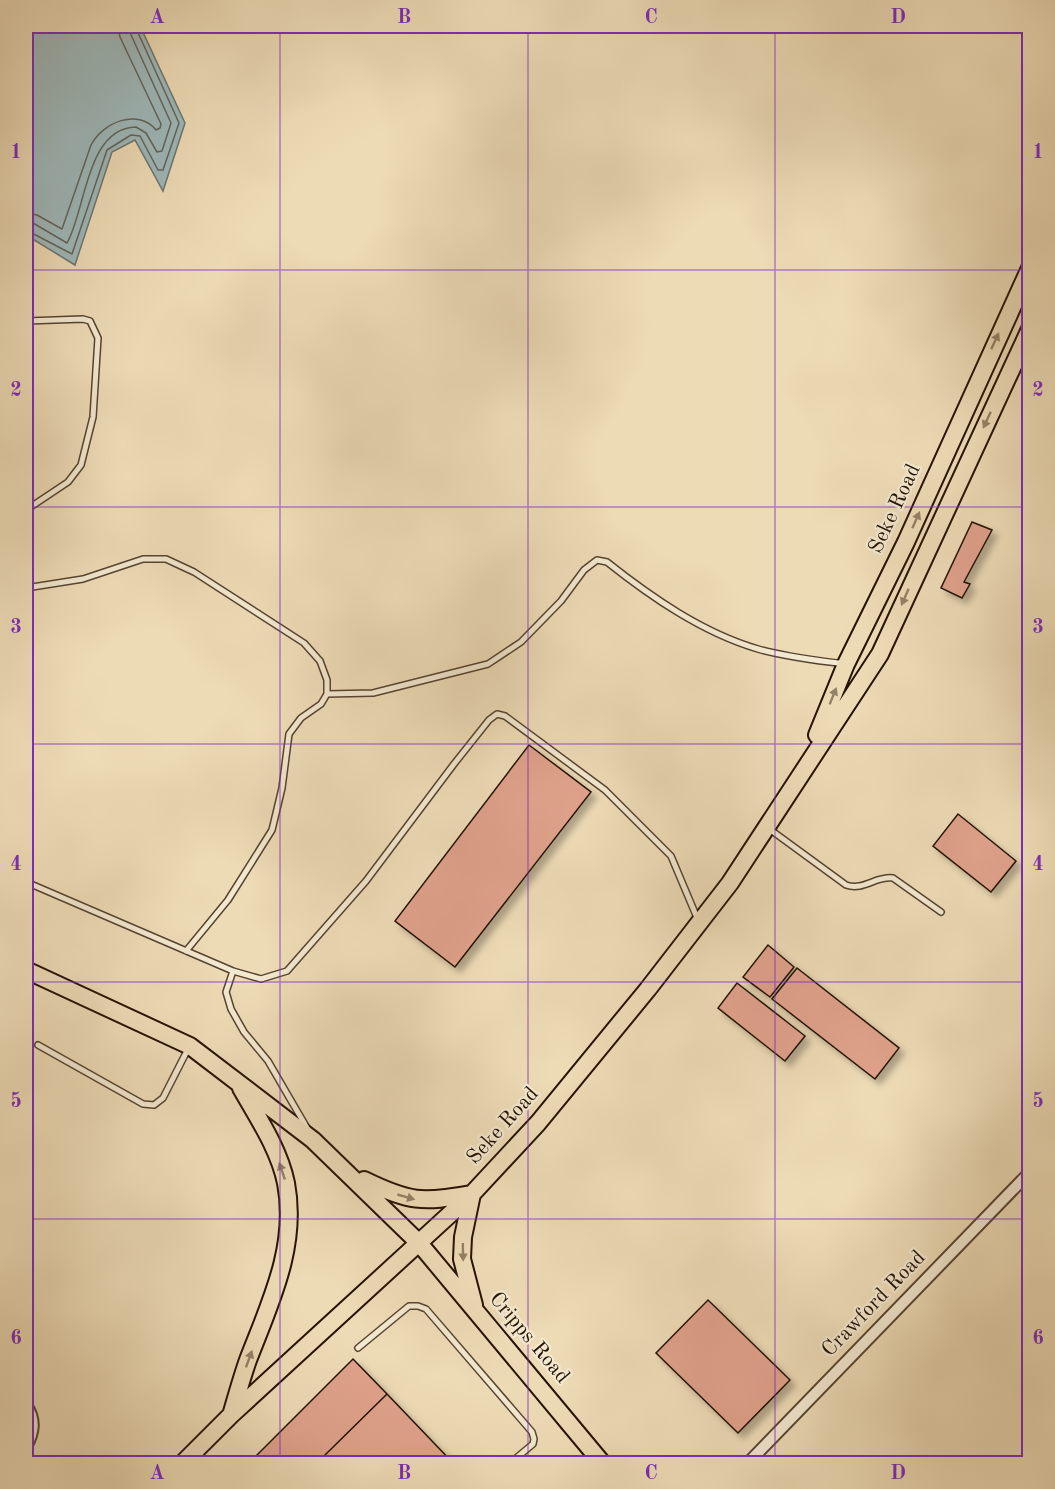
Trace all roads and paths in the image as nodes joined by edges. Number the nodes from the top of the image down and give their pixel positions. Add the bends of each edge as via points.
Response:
1 (1029, 268) edge
2 (26, 321) edge
3 (1029, 329) edge
4 (26, 510) edge
5 (26, 588) edge
6 (846, 664) junction
7 (327, 694) junction
8 (804, 770) junction
9 (766, 827) junction
10 (26, 882) edge
11 (941, 912) dead end
12 (699, 923) junction
13 (186, 951) junction
14 (26, 970) edge
15 (233, 971) junction
16 (38, 1045) dead end
17 (190, 1046) junction
18 (237, 1080) junction
19 (313, 1140) junction
20 (1029, 1172) edge
21 (352, 1174) junction
22 (472, 1194) junction
23 (419, 1242) junction
24 (475, 1309) junction
25 (358, 1348) dead end
26 (26, 1405) edge
27 (231, 1415) junction
28 (26, 1447) edge
29 (600, 1462) edge
30 (182, 1464) edge
31 (509, 1464) edge
32 (747, 1464) edge

6 -> 1 main road, Seke Road via 906,542
2 - 4 lane via 82,319 90,321 98,338 93,417 81,465 68,482
3 -> 8 main road, Seke Road via 880,654
5 - 7 lane via 83,579 143,559 166,559 194,572 304,643 320,661
6 - 7 lane via 757,649 727,637 655,599 607,562 597,560 521,642 488,664 373,693
8 -> 6 main road, Seke Road
7 - 13 lane via 290,734 272,830 228,900
8 - 9 main road, Seke Road
9 - 11 lane via 846,885 861,887 893,878
9 - 12 main road, Seke Road
10 - 13 lane
12 - 15 lane via 671,856 605,790 497,714 366,881 287,971 261,979
12 - 22 main road, Seke Road via 538,1123
13 - 15 lane
14 - 17 main road
15 - 19 lane via 226,993 231,1009 268,1061
16 - 17 lane via 143,1104 154,1105 162,1098
17 - 18 main road
18 - 19 main road
27 -> 18 main road via 276,1292 289,1216 286,1183 274,1147
19 - 21 main road
20 - 32 street, Crawford Road
21 -> 22 main road via 385,1191 421,1201
21 - 23 main road, Cripps Road
22 - 23 main road, Seke Road
22 -> 24 main road via 462,1259
23 - 24 main road, Cripps Road
23 - 27 main road, Seke Road
24 - 29 main road, Cripps Road
25 - 31 lane via 409,1306 426,1309 532,1432 533,1444
26 - 28 street via 33,1419 33,1432
27 - 30 main road, Seke Road

